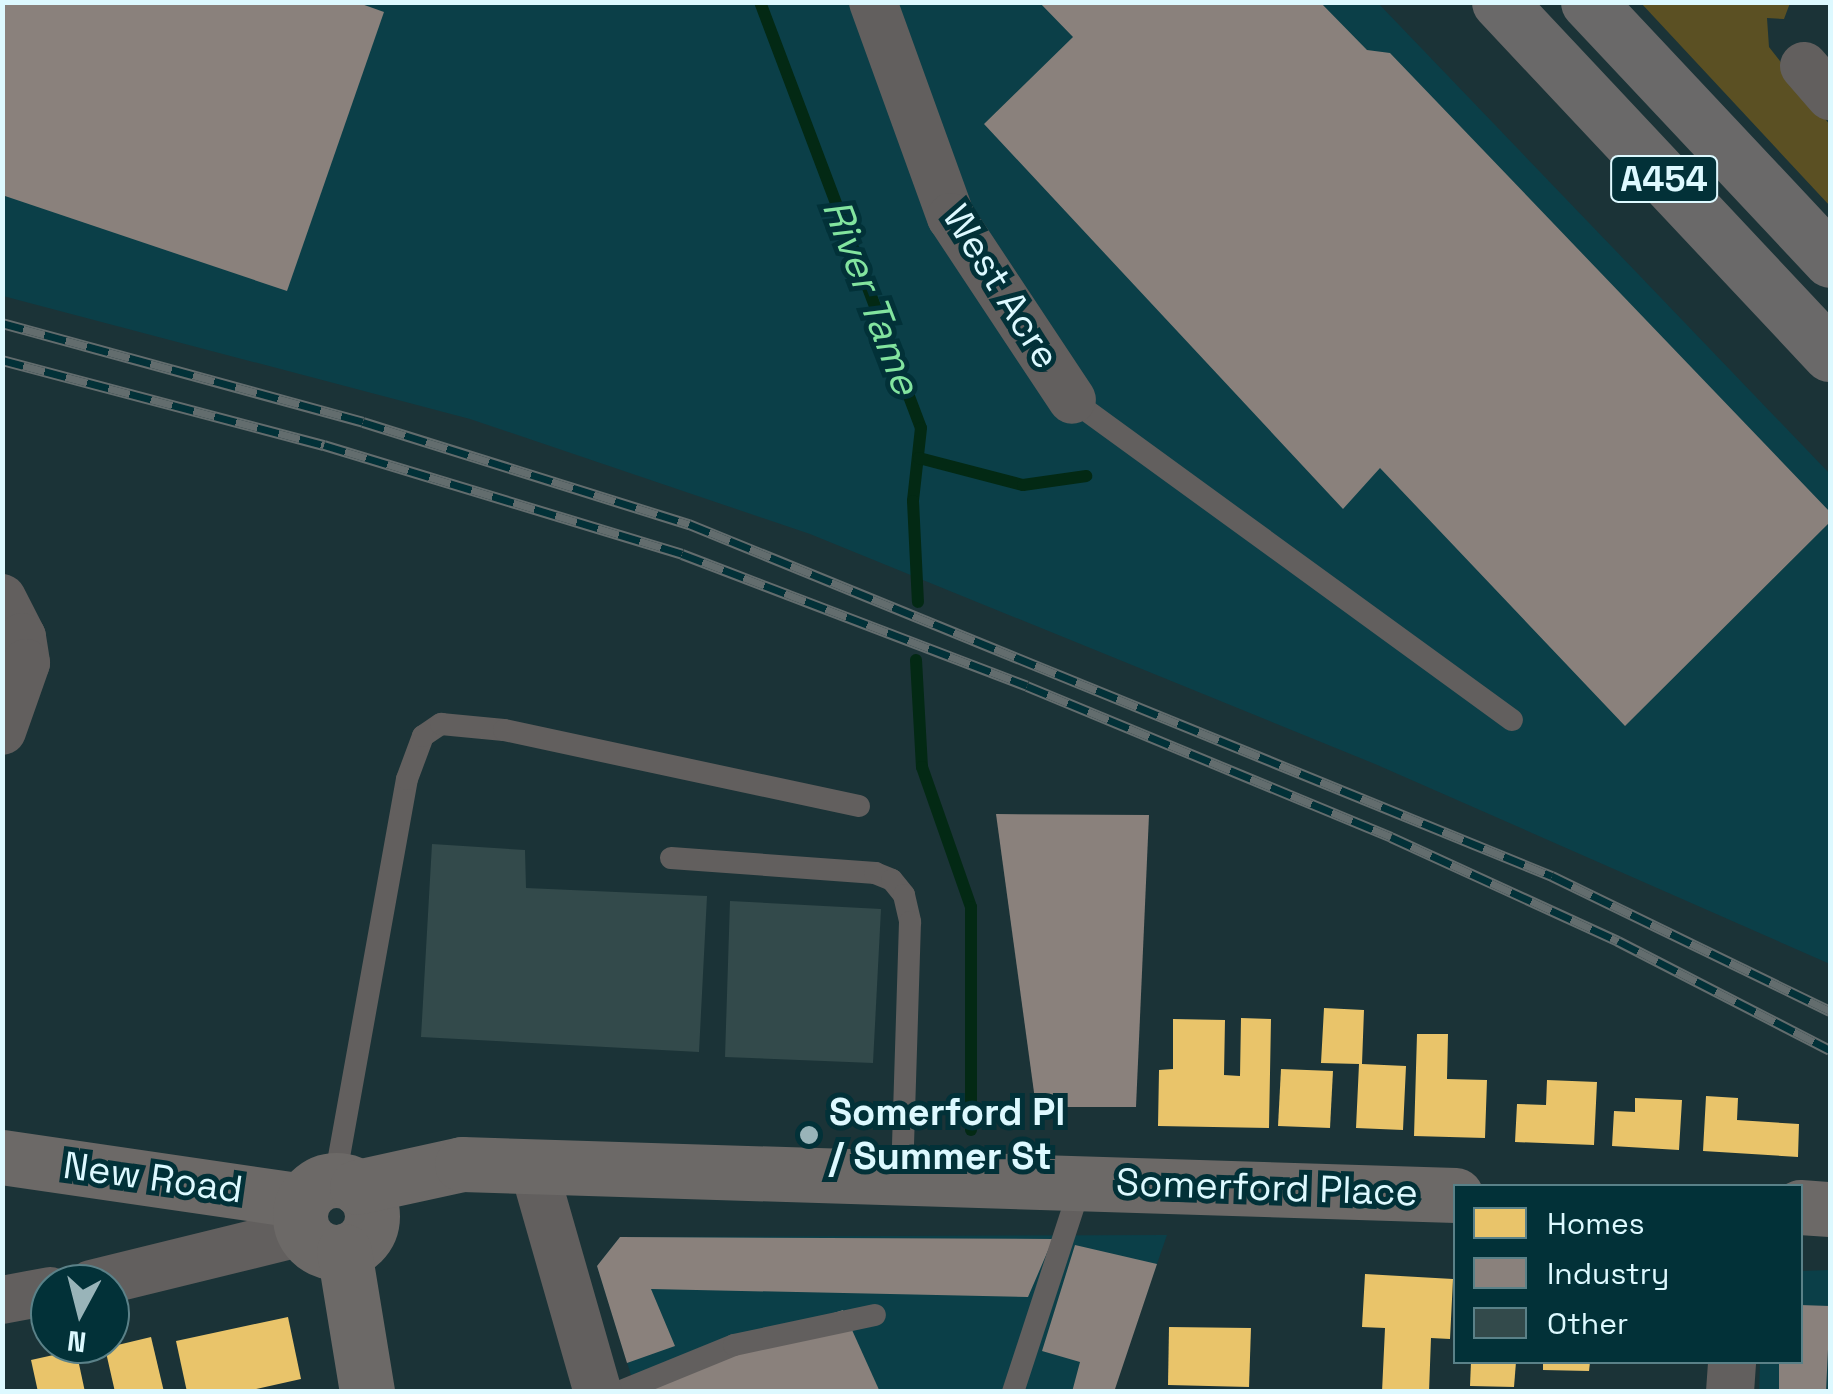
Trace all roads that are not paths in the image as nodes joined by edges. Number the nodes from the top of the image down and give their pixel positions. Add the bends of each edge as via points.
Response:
1 (872, 2) edge
2 (1499, 2) edge
3 (1588, 2) edge
4 (1830, 260) edge
5 (1830, 354) edge
6 (1072, 400) joint
7 (2, 598) edge
8 (1512, 720) dead end
9 (2, 730) edge
10 (859, 806) dead end
11 (671, 858) dead end
12 (2, 1157) edge
13 (506, 1168) junction
14 (902, 1178) junction
15 (1082, 1181) junction
16 (1453, 1195) edge
17 (1803, 1208) edge
18 (1830, 1209) edge
19 (336, 1212) junction
20 (130, 1273) edge
21 (30, 1295) edge
22 (2, 1300) edge
23 (875, 1315) dead end
24 (1732, 1364) edge
25 (367, 1392) edge
26 (598, 1392) edge
27 (619, 1392) edge
28 (1013, 1392) edge
29 (1730, 1392) edge

1 - 6 street, West Acre via 951,216
2 - 5 highway, A454
3 - 4 highway, A454
6 - 8 lane
7 - 9 street via 22,637 26,664
10 - 19 lane via 504,730 440,724 432,730 408,779
11 - 14 lane via 875,873 892,880 904,896 910,922
12 - 19 main road, New Road
13 - 14 main road, Somerford Place
13 - 19 main road via 470,1185
13 - 26 street
14 - 15 main road, Somerford Place
15 - 16 main road, Somerford Place
15 - 28 lane
17 - 18 main road
19 - 20 street
19 - 25 main road
21 - 22 street
23 - 27 lane via 734,1345
24 - 29 street

